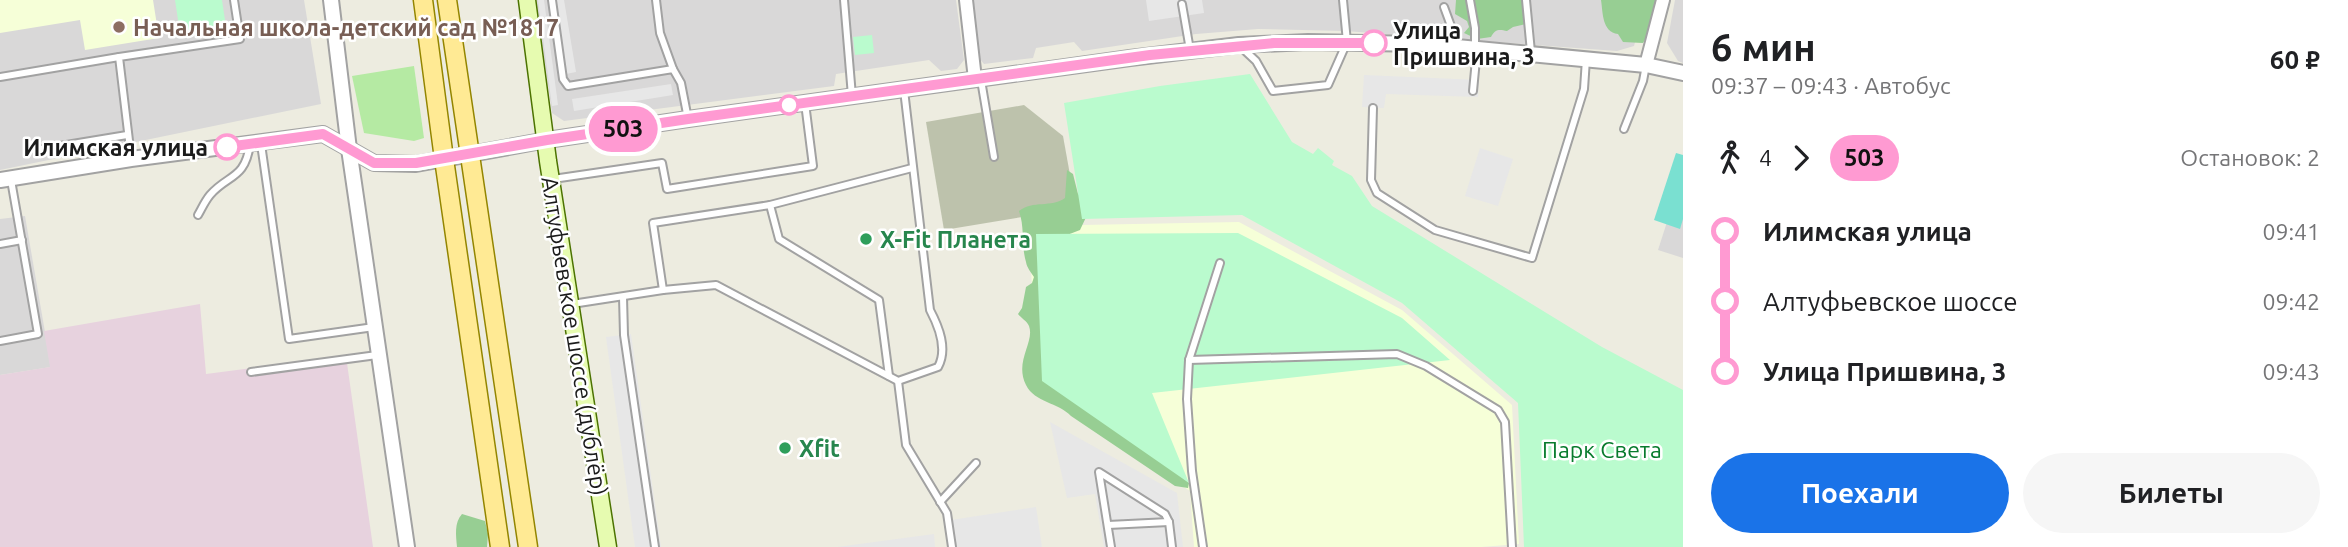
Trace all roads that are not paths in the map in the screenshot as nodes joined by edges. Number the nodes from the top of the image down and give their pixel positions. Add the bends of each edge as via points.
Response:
1 (234, 0) edge
2 (331, 0) edge
3 (423, 0) edge
4 (447, 0) edge
5 (527, 0) edge
6 (552, 0) edge
7 (656, 0) edge
8 (844, 0) edge
9 (966, 0) edge
10 (1343, 0) edge
11 (1470, 0) edge
12 (1525, 0) edge
13 (1663, 0) edge
14 (1182, 4) dead end
15 (1444, 7) dead end
16 (1347, 42) junction
17 (1239, 45) junction
18 (1451, 47) junction
19 (1476, 49) junction
20 (1190, 50) junction
21 (1531, 54) junction
22 (119, 57) junction
23 (1586, 59) junction
24 (1646, 65) junction
25 (673, 69) junction
26 (1683, 73) edge
27 (0, 76) edge
28 (978, 78) junction
29 (904, 89) junction
30 (1473, 91) dead end
31 (852, 96) junction
32 (805, 103) junction
33 (1373, 108) dead end
34 (345, 114) junction
35 (688, 119) junction
36 (1624, 129) dead end
37 (323, 134) junction
38 (127, 135) junction
39 (547, 140) junction
40 (255, 143) junction
41 (42, 149) dead end
42 (349, 149) junction
43 (468, 153) junction
44 (994, 157) dead end
45 (131, 159) junction
46 (444, 159) junction
47 (912, 168) junction
48 (5, 179) edge
49 (551, 179) junction
50 (770, 205) junction
51 (198, 215) dead end
52 (22, 240) junction
53 (0, 244) edge
54 (1220, 263) dead end
55 (663, 290) junction
56 (623, 297) junction
57 (570, 304) junction
58 (376, 327) junction
59 (0, 341) edge
60 (380, 355) junction
61 (1189, 360) junction
62 (251, 372) dead end
63 (889, 376) junction
64 (898, 381) junction
65 (976, 463) dead end
66 (940, 502) junction
67 (1168, 522) junction
68 (1108, 525) junction
69 (407, 547) edge
70 (500, 547) edge
71 (528, 547) edge
72 (608, 547) edge
73 (655, 547) edge
74 (952, 547) edge
75 (1111, 547) edge
76 (1172, 547) edge
77 (1203, 547) edge
78 (1512, 547) edge

1 - 22 lane via 240,39
2 - 34 street
3 - 46 main road
4 - 43 main road
5 - 39 main road, Алтуфьевское шоссе (дублёр)
6 - 25 lane via 563,79 568,86
7 - 25 lane via 660,33
8 - 31 lane
9 - 28 street
10 - 16 lane
11 - 19 lane
12 - 21 lane
13 - 24 street
14 - 20 lane
15 - 18 lane via 1451,26
16 - 17 street
16 - 17 lane via 1328,85 1273,91 1256,61
16 - 18 street
17 - 20 street
18 - 19 street
19 - 21 street
19 - 30 lane
20 - 28 street
21 - 23 street
22 - 27 lane
22 - 38 lane
23 - 24 street
23 - 33 lane via 1584,89 1532,258 1435,230 1377,193 1371,180
24 - 26 street
24 - 36 lane
25 - 35 lane via 681,83
28 - 29 street
28 - 44 lane
29 - 31 street
29 - 47 lane
31 - 32 street
32 - 35 street
32 - 49 lane via 813,166 667,189 662,163
34 - 37 street via 337,128
34 - 42 street
35 - 39 street
37 - 40 street
37 - 42 street
38 - 41 lane
38 - 45 lane
39 - 43 street
39 - 49 main road, Алтуфьевское шоссе (дублёр)
40 - 45 street
40 - 51 lane via 237,175 211,194
40 - 58 lane via 289,339
42 - 46 street via 374,163
42 - 58 street
43 - 46 street
43 - 71 main road
45 - 48 street
46 - 70 main road
47 - 50 lane
47 - 64 lane via 930,310 938,325 943,357 938,367
48 - 52 lane
49 - 57 main road, Алтуфьевское шоссе (дублёр)
50 - 55 lane via 653,223
50 - 63 lane via 779,239 879,300
52 - 53 lane
52 - 59 lane via 38,334
54 - 61 lane
55 - 56 lane
55 - 63 lane via 716,285
56 - 57 lane
56 - 73 lane via 624,335
57 - 72 main road, Алтуфьевское шоссе (дублёр)
58 - 60 street
60 - 62 lane
60 - 69 street
61 - 77 lane via 1191,459
61 - 78 lane via 1397,354 1426,366 1499,410 1506,422
63 - 64 lane
64 - 66 lane via 906,446
65 - 66 lane
66 - 74 lane via 947,513
67 - 68 lane
67 - 68 lane via 1158,508 1099,472
67 - 76 lane
68 - 75 lane

